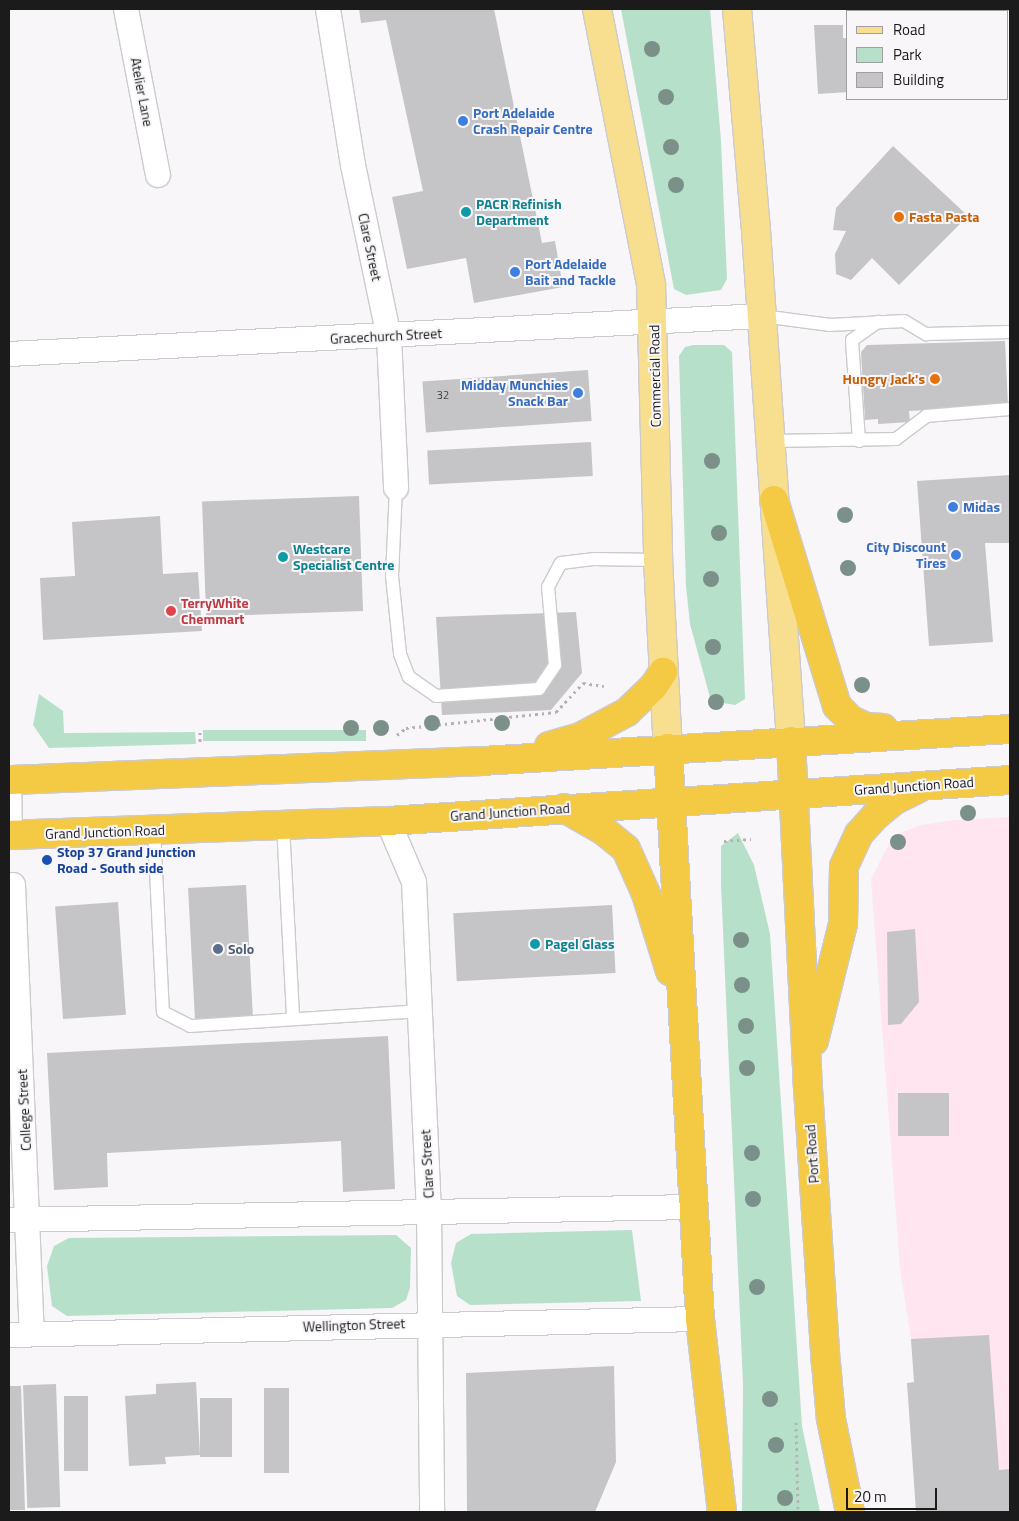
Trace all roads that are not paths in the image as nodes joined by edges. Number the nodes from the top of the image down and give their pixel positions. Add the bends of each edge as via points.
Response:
1 (126, 9) edge
2 (328, 9) edge
3 (597, 9) edge
4 (737, 9) edge
5 (158, 175) dead end
6 (762, 316) junction
7 (654, 320) junction
8 (878, 322) junction
9 (830, 325) junction
10 (1010, 332) edge
11 (389, 336) junction
12 (852, 340) junction
13 (9, 354) edge
14 (1010, 409) edge
15 (770, 441) junction
16 (859, 441) junction
17 (396, 488) joint
18 (774, 500) junction
19 (658, 560) junction
20 (664, 672) junction
21 (1010, 729) edge
22 (939, 732) junction
23 (791, 741) junction
24 (668, 748) junction
25 (482, 761) junction
26 (9, 780) edge
27 (1010, 780) edge
28 (926, 785) junction
29 (795, 794) junction
30 (671, 802) junction
31 (564, 808) junction
32 (388, 821) junction
33 (283, 825) junction
34 (154, 830) junction
35 (9, 835) edge
36 (13, 886) dead end
37 (420, 1011) junction
38 (683, 1013) junction
39 (293, 1018) junction
40 (807, 1074) junction
41 (695, 1207) junction
42 (429, 1211) junction
43 (19, 1220) edge
44 (700, 1319) junction
45 (430, 1323) junction
46 (20, 1334) edge
47 (432, 1512) edge
48 (722, 1512) edge
49 (850, 1512) edge

1 - 5 street, Atelier Lane
2 - 11 street, Clare Street via 350,148
3 - 7 main road, Commercial Road via 651,284
4 - 6 main road
6 - 7 street, Gracechurch Street
6 - 9 lane
6 - 15 main road
7 - 11 street, Gracechurch Street
7 - 19 main road, Commercial Road
8 - 9 lane
8 - 10 lane via 904,321 926,334
8 - 12 lane
9 - 12 lane
11 - 13 street, Gracechurch Street
11 - 17 street, Clare Street
12 - 16 lane
14 - 16 lane via 926,416 896,439
15 - 16 lane
15 - 18 main road
17 - 19 lane via 392,576 400,654 409,677 436,696 539,689 555,665 548,587 560,563 593,559
18 - 22 highway via 837,706 851,720 866,727
18 - 23 main road
19 - 20 main road, Commercial Road
20 - 24 main road, Commercial Road
20 - 25 highway via 649,692 627,712 580,737
21 - 22 highway
22 - 23 highway
23 - 24 highway
23 - 29 highway, Port Road
24 - 25 highway
24 - 30 highway
25 - 26 highway
26 - 35 street
27 - 28 highway, Grand Junction Road
28 - 29 highway, Grand Junction Road
28 - 40 highway via 895,800 875,816 859,834 844,866 843,924
29 - 30 highway, Grand Junction Road
29 - 40 highway, Port Road
30 - 31 highway, Grand Junction Road
30 - 38 highway
31 - 32 highway, Grand Junction Road
31 - 38 highway via 604,831 626,849 646,894
32 - 33 highway, Grand Junction Road
32 - 37 street, Clare Street via 414,882
33 - 34 highway, Grand Junction Road
33 - 39 lane
34 - 35 highway, Grand Junction Road
34 - 39 lane via 163,1012 190,1026
36 - 43 street, College Street
37 - 39 lane
37 - 42 street, Clare Street
38 - 41 highway
40 - 49 highway, Port Road via 830,1419
41 - 42 street
41 - 44 highway
42 - 43 street
42 - 45 street, Clare Street
43 - 46 street, College Street
44 - 45 street, Wellington Street
44 - 48 highway
45 - 46 street, Wellington Street
45 - 47 street, Clare Street

